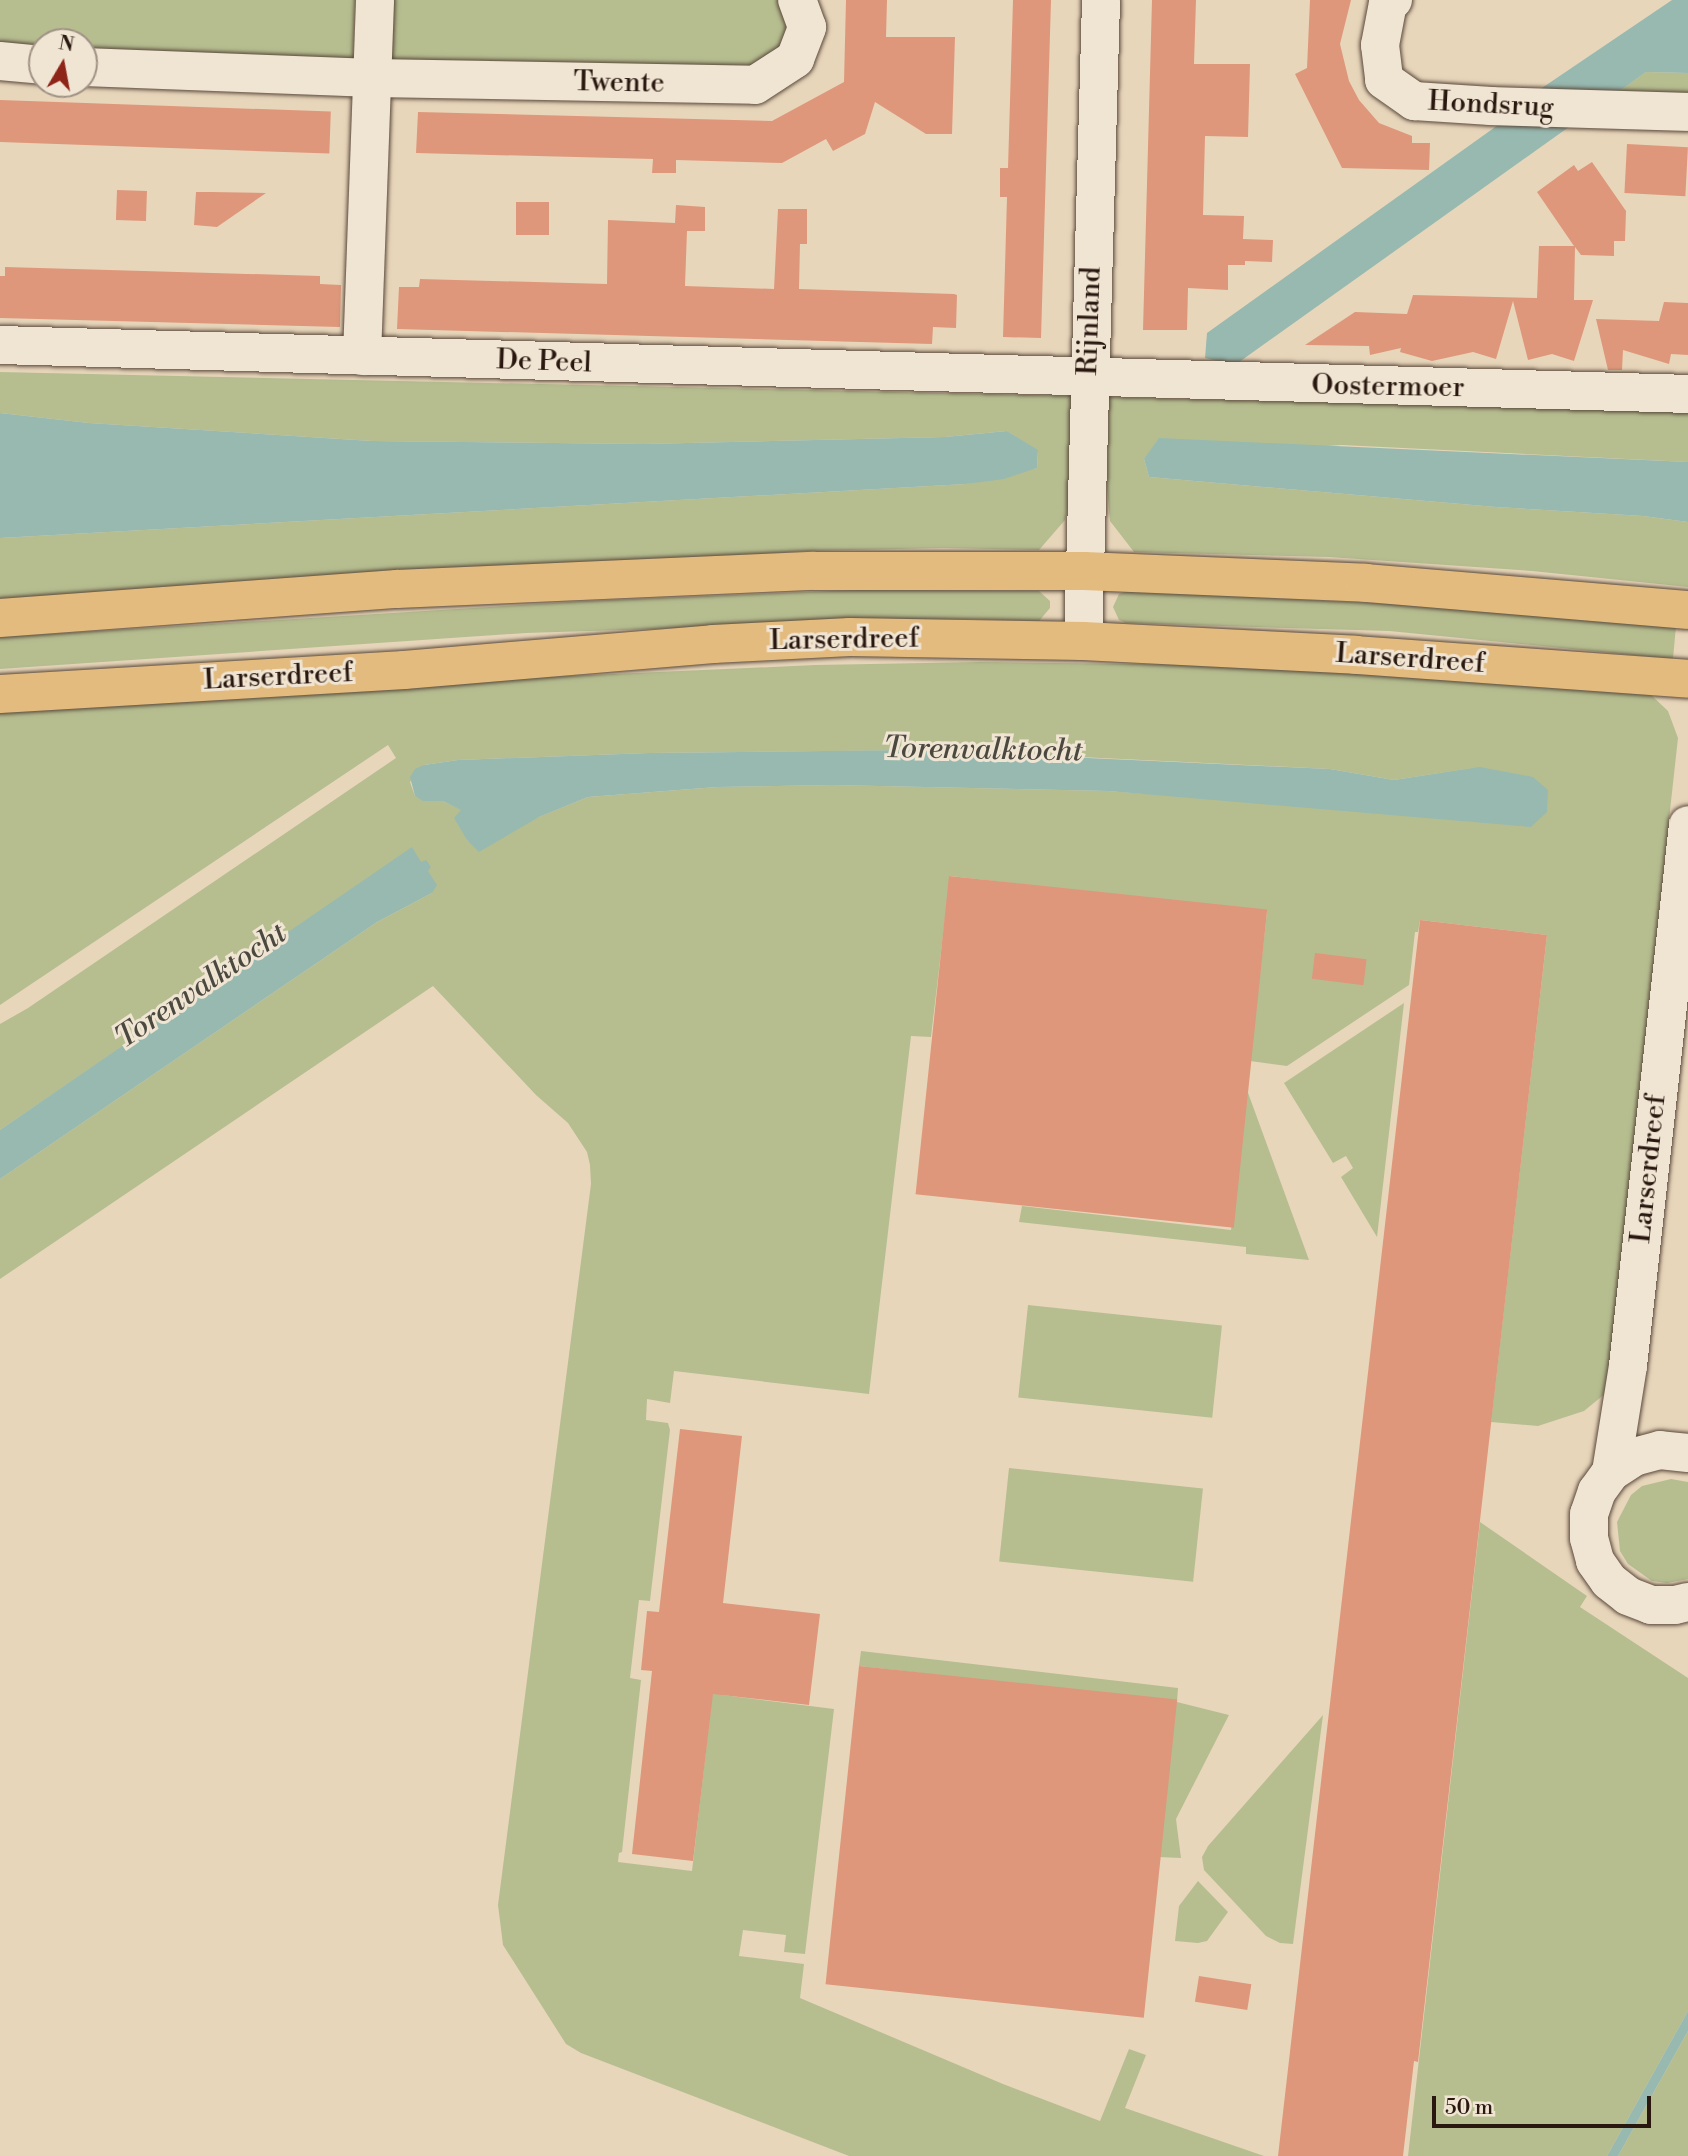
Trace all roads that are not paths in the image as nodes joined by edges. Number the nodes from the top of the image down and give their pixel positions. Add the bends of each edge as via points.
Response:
1 (375, 0) edge
2 (797, 0) edge
3 (1101, 0) edge
4 (1393, 0) edge
5 (0, 61) edge
6 (28, 64) edge
7 (98, 68) edge
8 (373, 78) junction
9 (1688, 112) edge
10 (0, 345) edge
11 (362, 356) junction
12 (1088, 379) junction
13 (1688, 394) edge
14 (1084, 571) junction
15 (1688, 610) edge
16 (0, 618) edge
17 (1083, 641) junction
18 (1688, 679) edge
19 (0, 694) edge
20 (1688, 825) edge
21 (1688, 1453) edge
22 (1611, 1472) junction
23 (1688, 1602) edge

1 - 8 street
2 - 8 street, Twente via 807,27 795,60 755,85
3 - 12 street, Rijnland
4 - 9 street, Hondsrug via 1388,3 1380,45 1384,80 1414,101
5 - 6 street
7 - 8 street, Twente
8 - 11 street
10 - 11 street, De Peel
11 - 12 street, De Peel
12 - 13 street, Oostermoer
12 - 14 street, Rijnland
14 - 15 main road via 1366,583
14 - 16 main road via 814,571 610,578
14 - 17 street, Rijnland
17 - 18 main road, Larserdreef
17 - 19 main road, Larserdreef via 850,637
20 - 22 street, Larserdreef via 1628,1366
21 - 22 street, Larserdreef via 1660,1450 1634,1457
22 - 23 street, Larserdreef via 1597,1491 1589,1514 1595,1561 1609,1581 1628,1596 1651,1605

